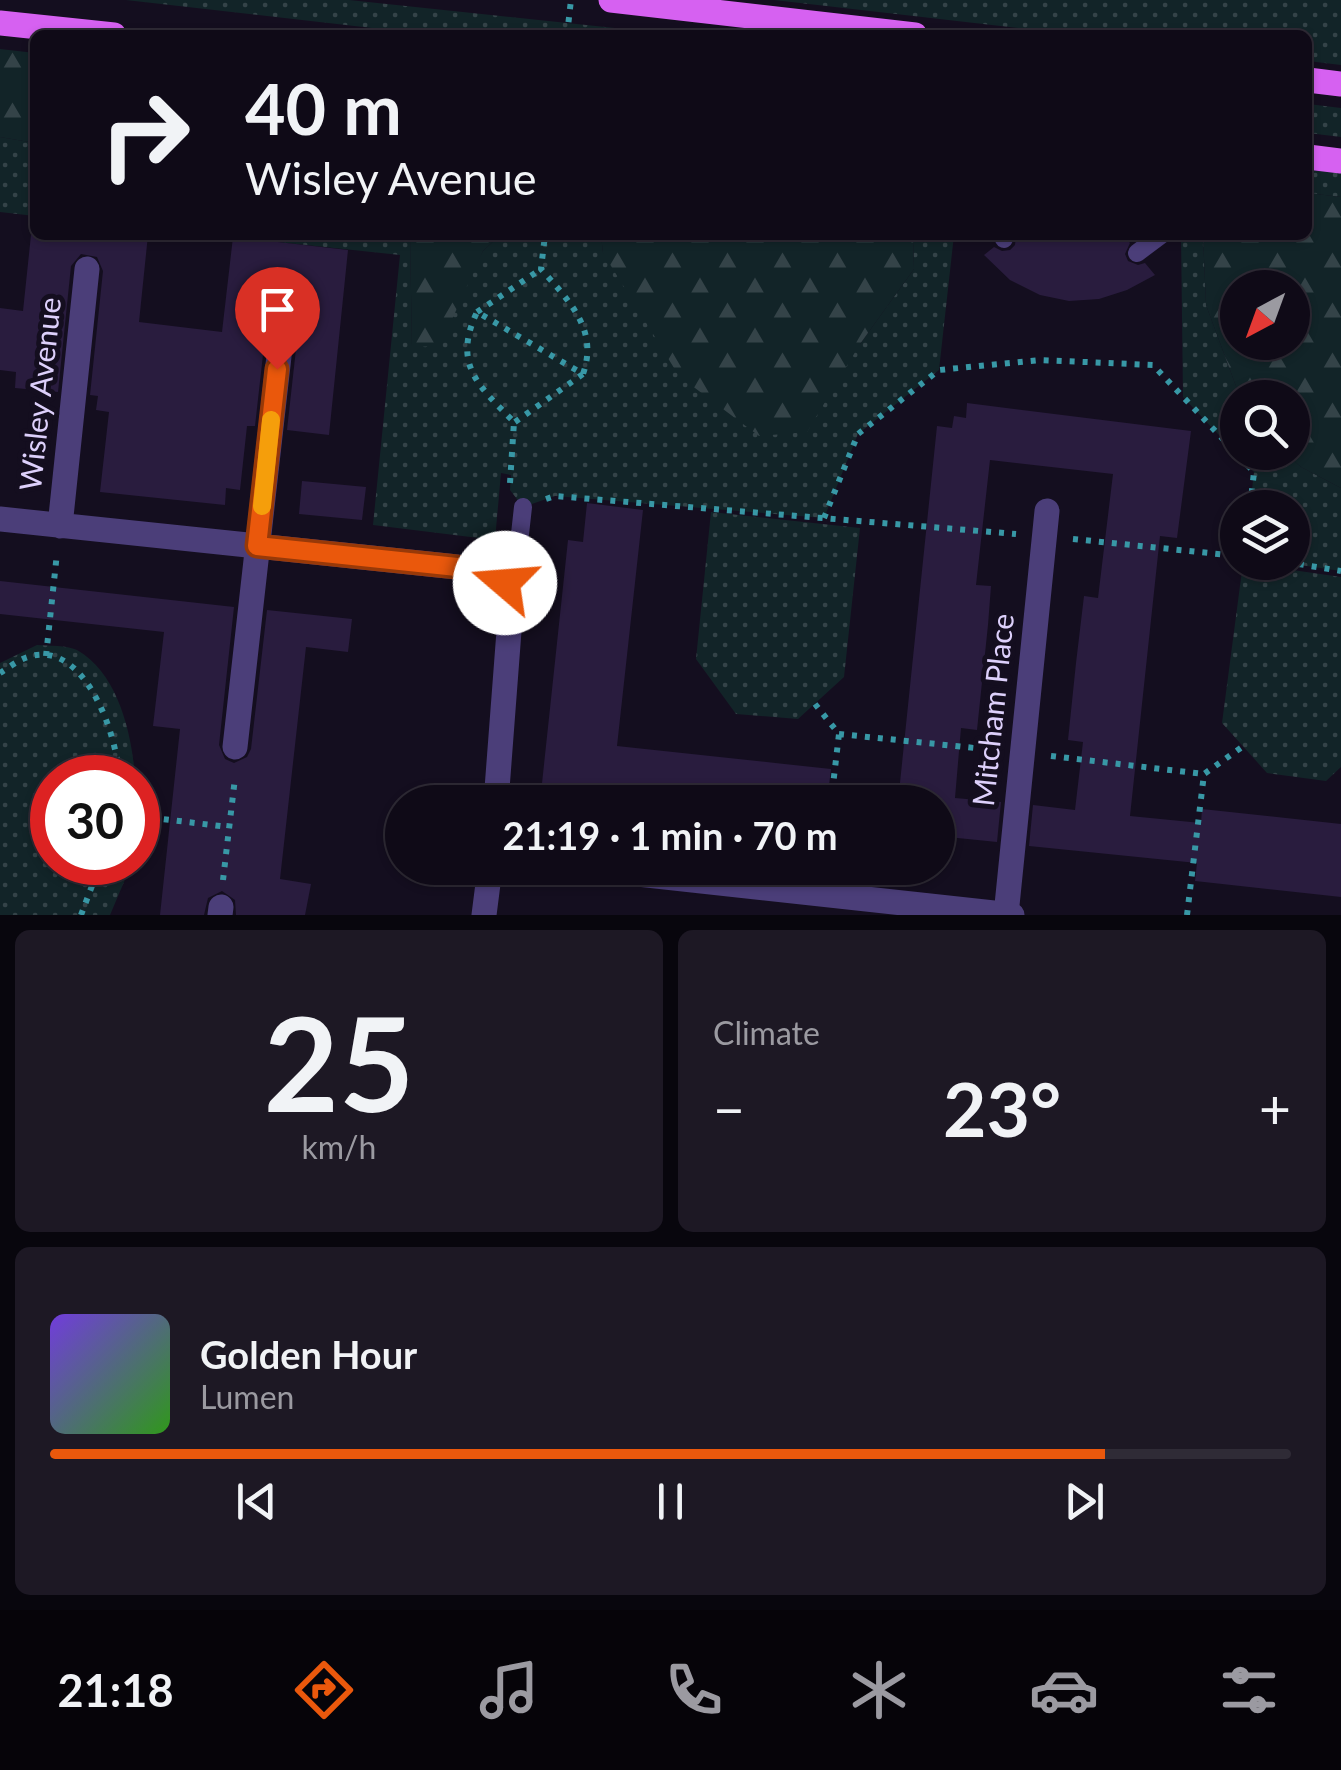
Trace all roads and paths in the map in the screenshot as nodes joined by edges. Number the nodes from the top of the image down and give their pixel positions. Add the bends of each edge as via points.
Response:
1 (571, 0) edge
2 (611, 0) edge
3 (0, 24) edge
4 (62, 30) edge
5 (568, 30) edge
6 (872, 30) edge
7 (1312, 80) edge
8 (1341, 84) edge
9 (1312, 157) edge
10 (1341, 160) edge
11 (544, 240) edge
12 (1155, 240) edge
13 (1138, 253) dead end
14 (87, 269) dead end
15 (541, 269) junction
16 (286, 294) dead end
17 (477, 312) junction
18 (583, 374) junction
19 (514, 422) junction
20 (1252, 490) edge
21 (523, 507) junction
22 (824, 518) junction
23 (0, 519) edge
24 (1046, 524) junction
25 (60, 526) junction
26 (257, 546) junction
27 (1220, 553) edge
28 (1310, 566) edge
29 (1341, 571) edge
30 (505, 583) junction
31 (46, 656) junction
32 (0, 673) edge
33 (815, 704) dead end
34 (1242, 746) dead end
35 (234, 747) joint
36 (116, 755) edge
37 (497, 785) edge
38 (832, 785) edge
39 (160, 819) edge
40 (228, 827) junction
41 (92, 885) edge
42 (488, 885) edge
43 (737, 885) edge
44 (221, 911) edge
45 (81, 915) edge
46 (484, 915) edge
47 (1008, 915) edge
48 (1188, 915) edge

1 - 5 path
2 - 6 main road
3 - 4 main road
7 - 8 main road
9 - 10 main road
11 - 15 path
12 - 13 lane
14 - 25 street, Wisley Avenue
15 - 17 path
15 - 18 path via 584,324
16 - 26 street
17 - 18 path
17 - 19 path via 467,333 468,365
18 - 19 path
19 - 21 path via 510,490
20 - 22 path via 1254,472 1153,365 1040,360 938,370 858,434
21 - 22 path via 555,496
21 - 30 lane via 518,552
22 - 24 path
23 - 25 street, Wisley Avenue
24 - 27 path
24 - 47 street, Mitcham Place
25 - 26 street, Wisley Avenue
25 - 31 path
26 - 30 street, Wisley Avenue via 457,567
26 - 35 street
28 - 29 path
30 - 37 street via 510,618
31 - 32 path via 28,656
31 - 36 path via 80,674 101,706
33 - 38 path via 839,734
34 - 48 path via 1204,774
35 - 40 path
39 - 40 path
40 - 44 path
41 - 45 path
42 - 46 street
43 - 47 street

